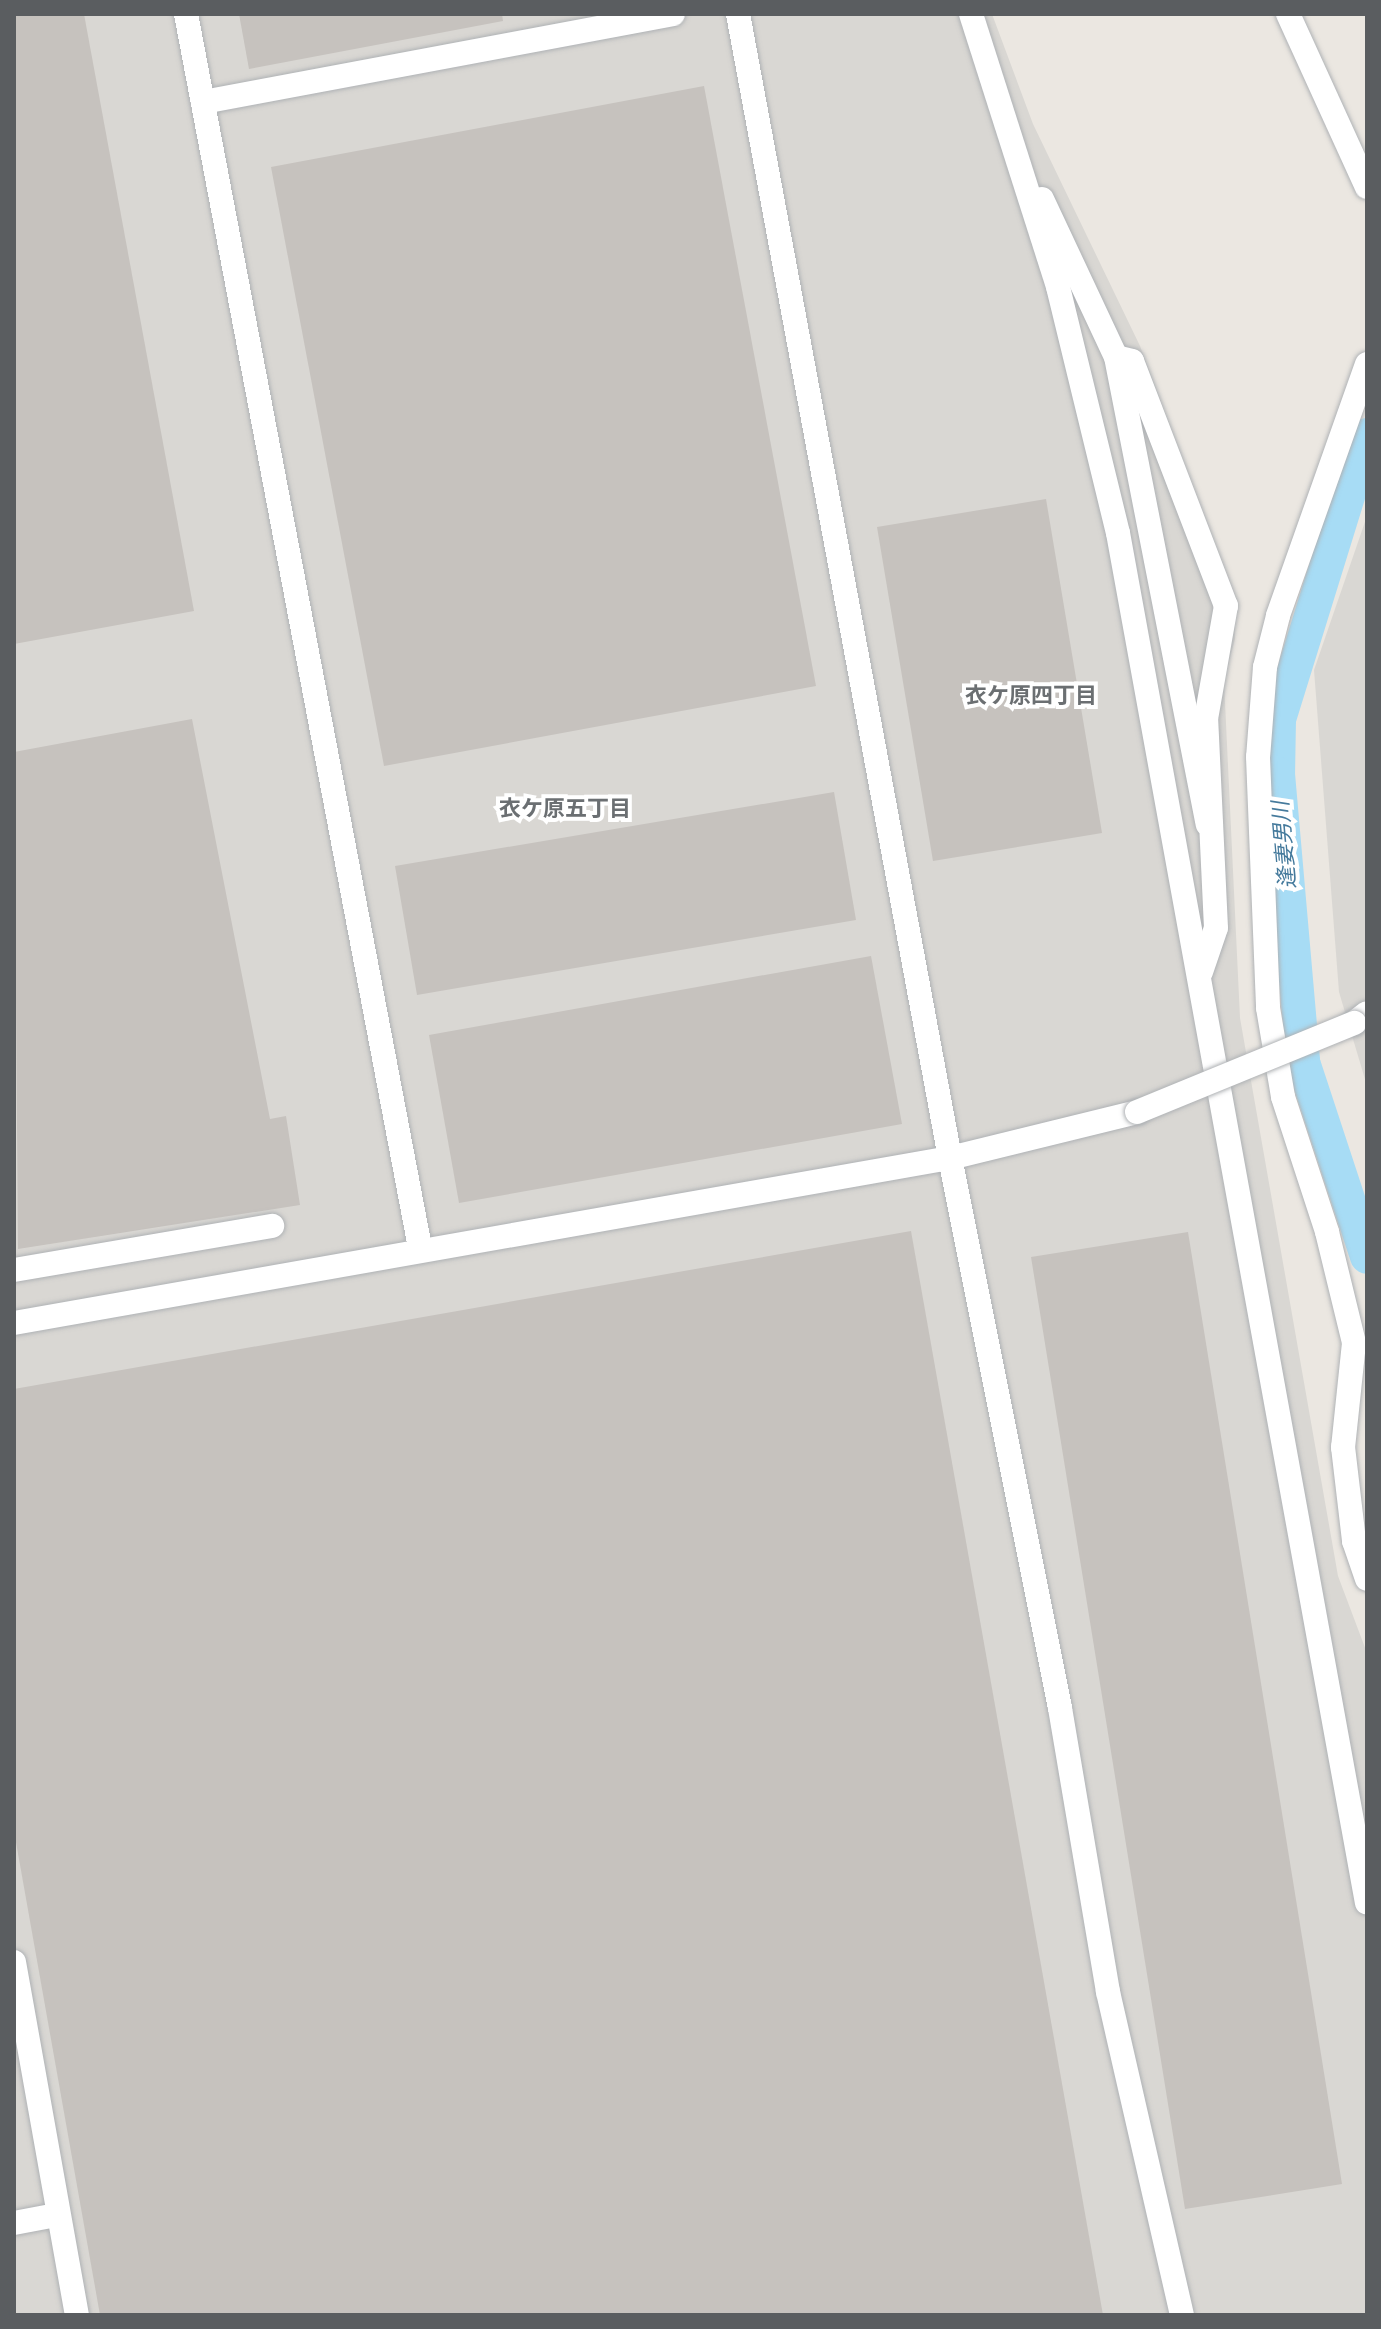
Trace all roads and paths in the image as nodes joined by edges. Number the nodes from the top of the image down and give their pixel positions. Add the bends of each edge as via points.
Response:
1 (186, 14) edge
2 (673, 14) edge
3 (738, 14) edge
4 (971, 14) edge
5 (1288, 14) edge
6 (203, 102) junction
7 (1020, 162) junction
8 (1367, 187) edge
9 (1116, 357) junction
10 (1367, 364) edge
11 (1208, 824) junction
12 (1200, 974) junction
13 (1360, 1018) edge
14 (950, 1158) junction
15 (272, 1226) dead end
16 (420, 1248) junction
17 (14, 1270) edge
18 (14, 1323) edge
19 (1360, 1342) edge
20 (1367, 1579) edge
21 (1367, 1903) edge
22 (14, 1962) edge
23 (56, 2215) junction
24 (14, 2223) edge
25 (77, 2315) edge
26 (1182, 2315) edge

1 - 6 street
2 - 6 street
3 - 14 street
4 - 7 street
5 - 8 street
6 - 16 street
7 - 9 street via 1059,229
7 - 12 street via 1058,287 1118,533
9 - 11 street
9 - 11 street via 1132,361 1226,606 1206,719
10 - 19 street via 1278,616 1258,727 1273,1051
11 - 12 street via 1216,928
12 - 21 street
13 - 14 street, bridge via 1137,1112
14 - 16 street
14 - 26 street via 1060,1708 1108,1992
15 - 17 street
16 - 18 street
19 - 20 street via 1343,1447 1352,1526
22 - 23 street
23 - 24 street
23 - 25 street

